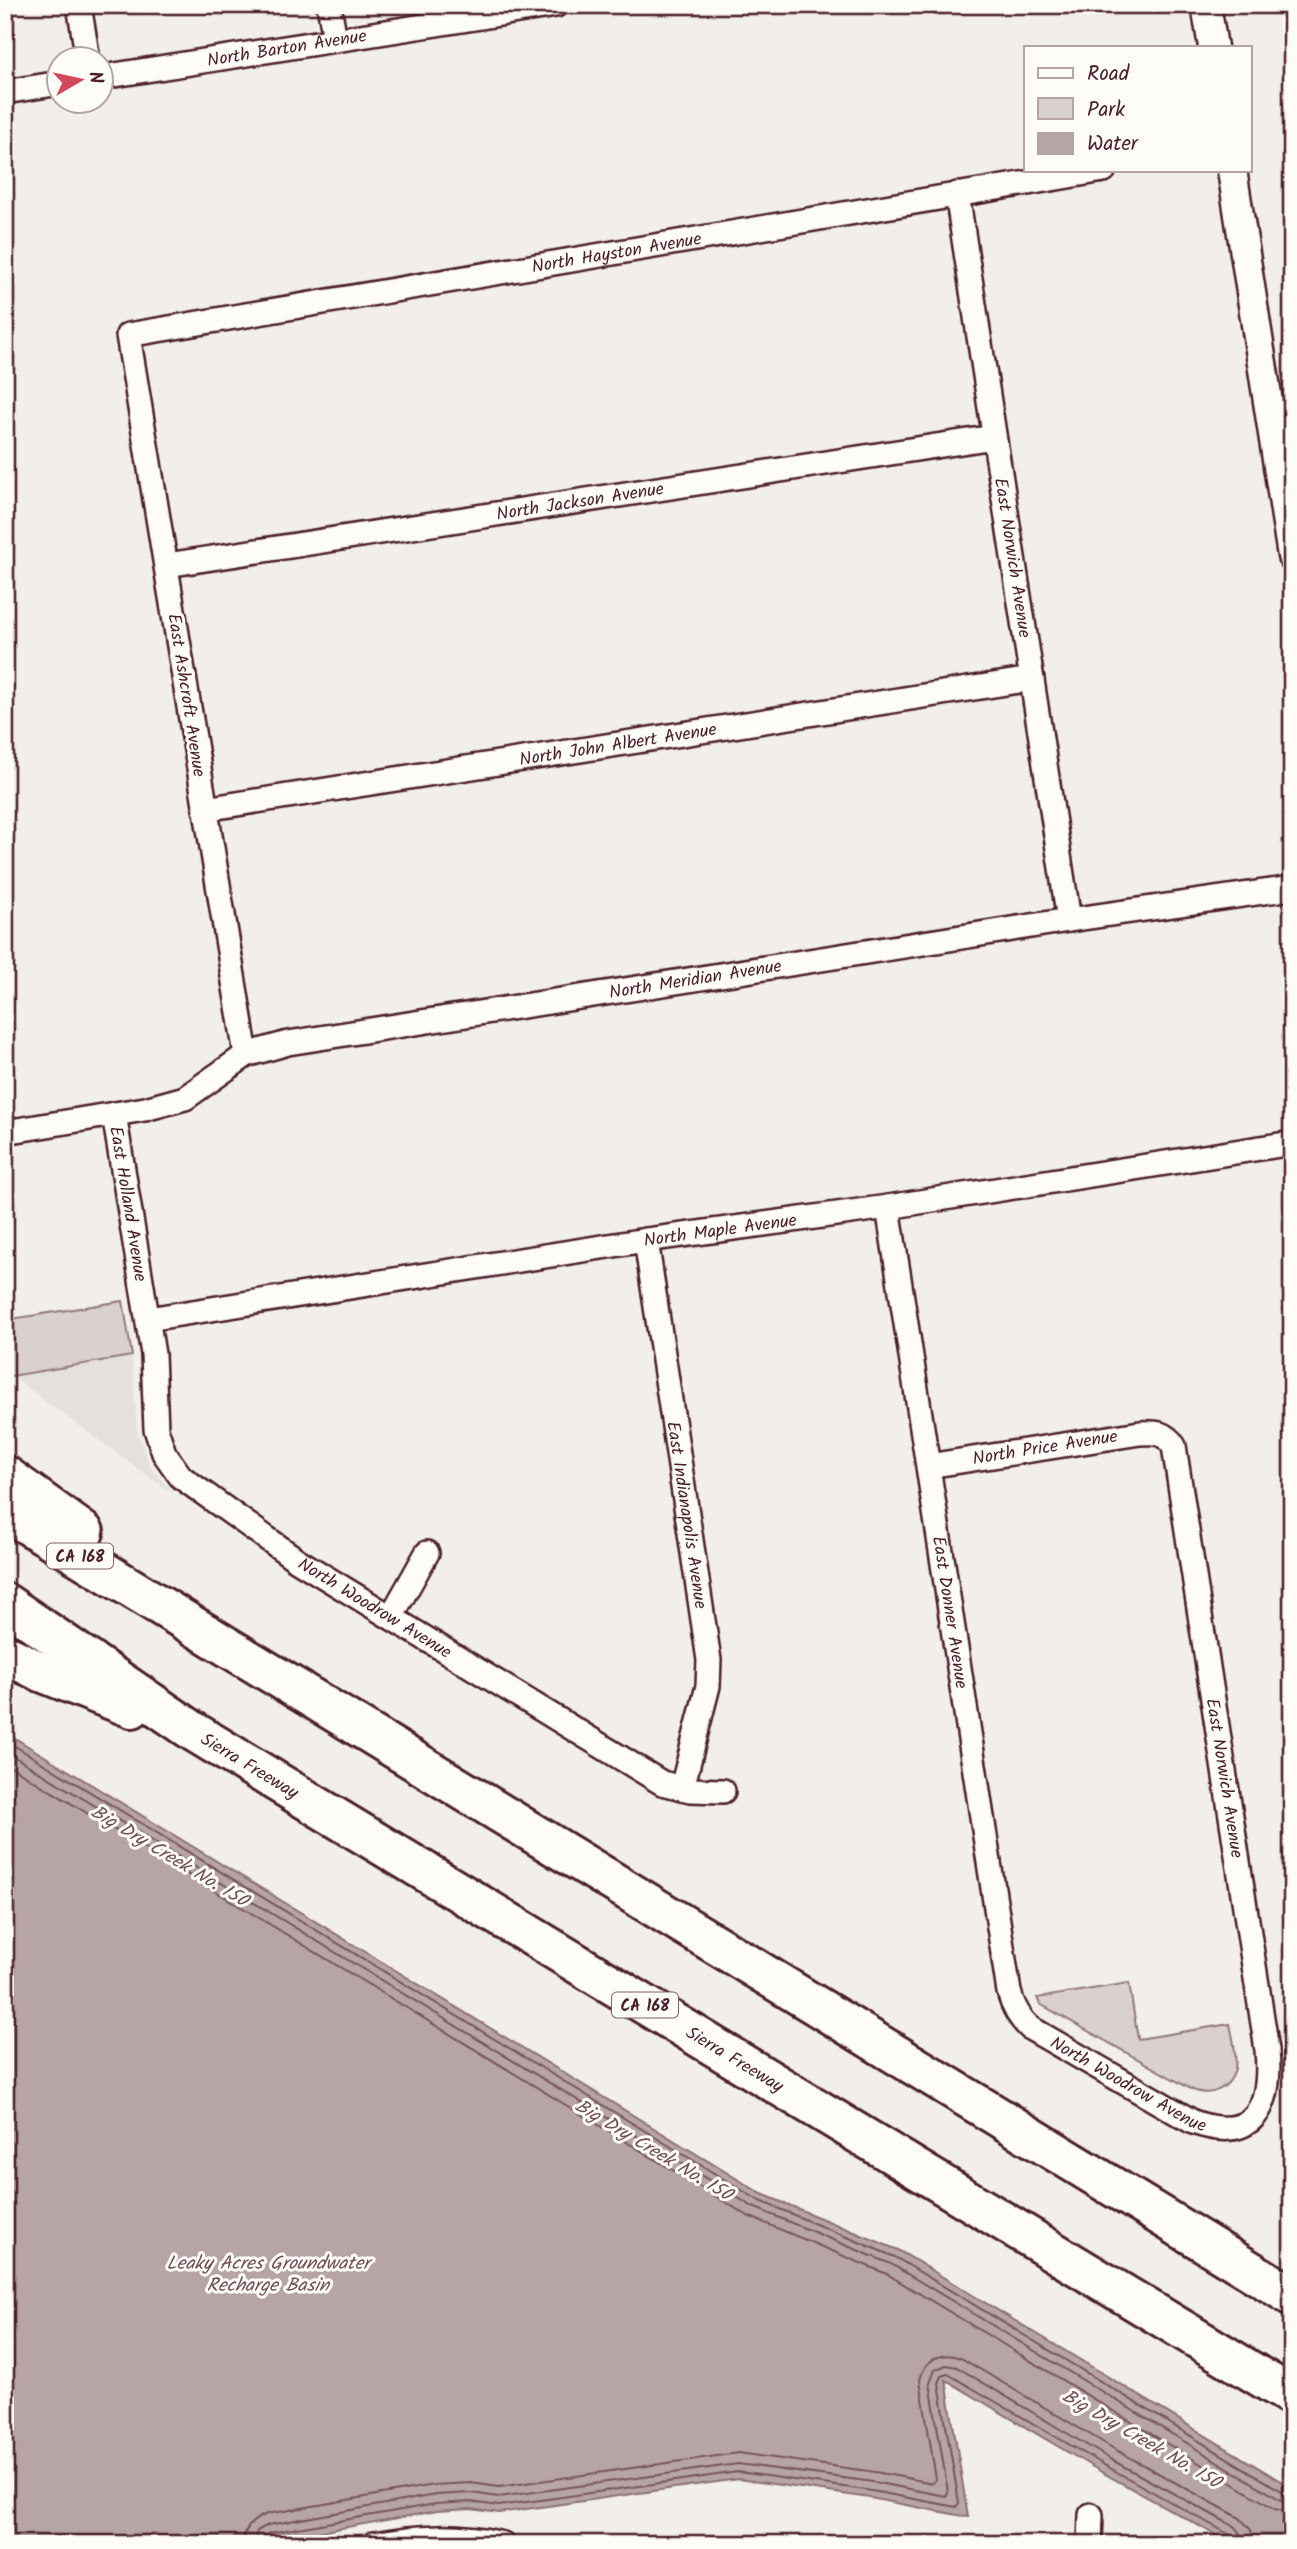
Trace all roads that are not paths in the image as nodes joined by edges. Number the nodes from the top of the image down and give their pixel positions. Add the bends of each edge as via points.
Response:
1 (79, 5) edge
2 (329, 5) edge
3 (556, 5) edge
4 (1206, 5) edge
5 (335, 40) junction
6 (86, 46) edge
7 (1213, 46) edge
8 (116, 75) edge
9 (46, 85) edge
10 (5, 92) edge
11 (1092, 172) edge
12 (1232, 172) edge
13 (957, 194) junction
14 (128, 335) joint
15 (994, 437) junction
16 (1289, 512) edge
17 (1292, 556) edge
18 (167, 565) junction
19 (1032, 679) junction
20 (205, 809) junction
21 (1292, 888) edge
22 (1069, 920) junction
23 (246, 1055) junction
24 (114, 1114) junction
25 (5, 1132) edge
26 (1292, 1143) edge
27 (888, 1207) junction
28 (646, 1240) junction
29 (148, 1319) junction
30 (1162, 1434) joint
31 (928, 1466) junction
32 (5, 1475) edge
33 (5, 1511) edge
34 (427, 1553) dead end
35 (155, 1601) junction
36 (5, 1603) edge
37 (391, 1617) junction
38 (5, 1654) edge
39 (196, 1733) junction
40 (682, 1788) junction
41 (723, 1791) dead end
42 (1017, 2014) joint
43 (1250, 2122) joint
44 (1292, 2296) edge
45 (1292, 2396) edge
46 (1091, 2515) dead end
47 (374, 2544) edge
48 (503, 2544) edge
49 (1090, 2544) edge

1 - 6 street
2 - 5 street
3 - 5 street, North Barton Avenue
4 - 7 street
5 - 8 street, North Barton Avenue
9 - 10 street
11 - 13 street, North Hayston Avenue
12 - 16 street
13 - 14 street, North Hayston Avenue
13 - 15 street, East Norwich Avenue
14 - 18 street, East Ashcroft Avenue
15 - 18 street, North Jackson Avenue
15 - 19 street, East Norwich Avenue
16 - 17 street
18 - 20 street, East Ashcroft Avenue
19 - 20 street, North John Albert Avenue
19 - 22 street, East Norwich Avenue
20 - 23 street, East Ashcroft Avenue
21 - 22 street, North Meridian Avenue
22 - 23 street, North Meridian Avenue via 302,1041
23 - 24 street, North Meridian Avenue via 185,1098
24 - 25 street, East Holland Avenue
24 - 29 street, East Holland Avenue
26 - 27 street, North Maple Avenue
27 - 28 street, North Maple Avenue
27 - 31 street, East Donner Avenue
28 - 29 street, North Maple Avenue
28 - 40 street, East Indianapolis Avenue via 709,1660 708,1686
29 - 37 street, North Woodrow Avenue via 156,1429 164,1453 177,1471 297,1560
30 - 31 street, North Price Avenue via 1140,1433
30 - 43 street, East Norwich Avenue via 1174,1446 1267,2050 1264,2103
31 - 42 street, East Donner Avenue via 1009,1993
32 - 35 highway via 112,1552
33 - 35 highway, CA 168
34 - 37 street
35 - 44 highway, CA 168
36 - 39 highway, Sierra Freeway / CA 168
37 - 40 street, North Woodrow Avenue via 662,1783
38 - 39 highway
39 - 45 highway, Sierra Freeway / CA 168
40 - 41 street, North Woodrow Avenue
42 - 43 street, North Woodrow Avenue via 1030,2028 1193,2122 1222,2130
46 - 49 street
47 - 48 street via 452,2535

